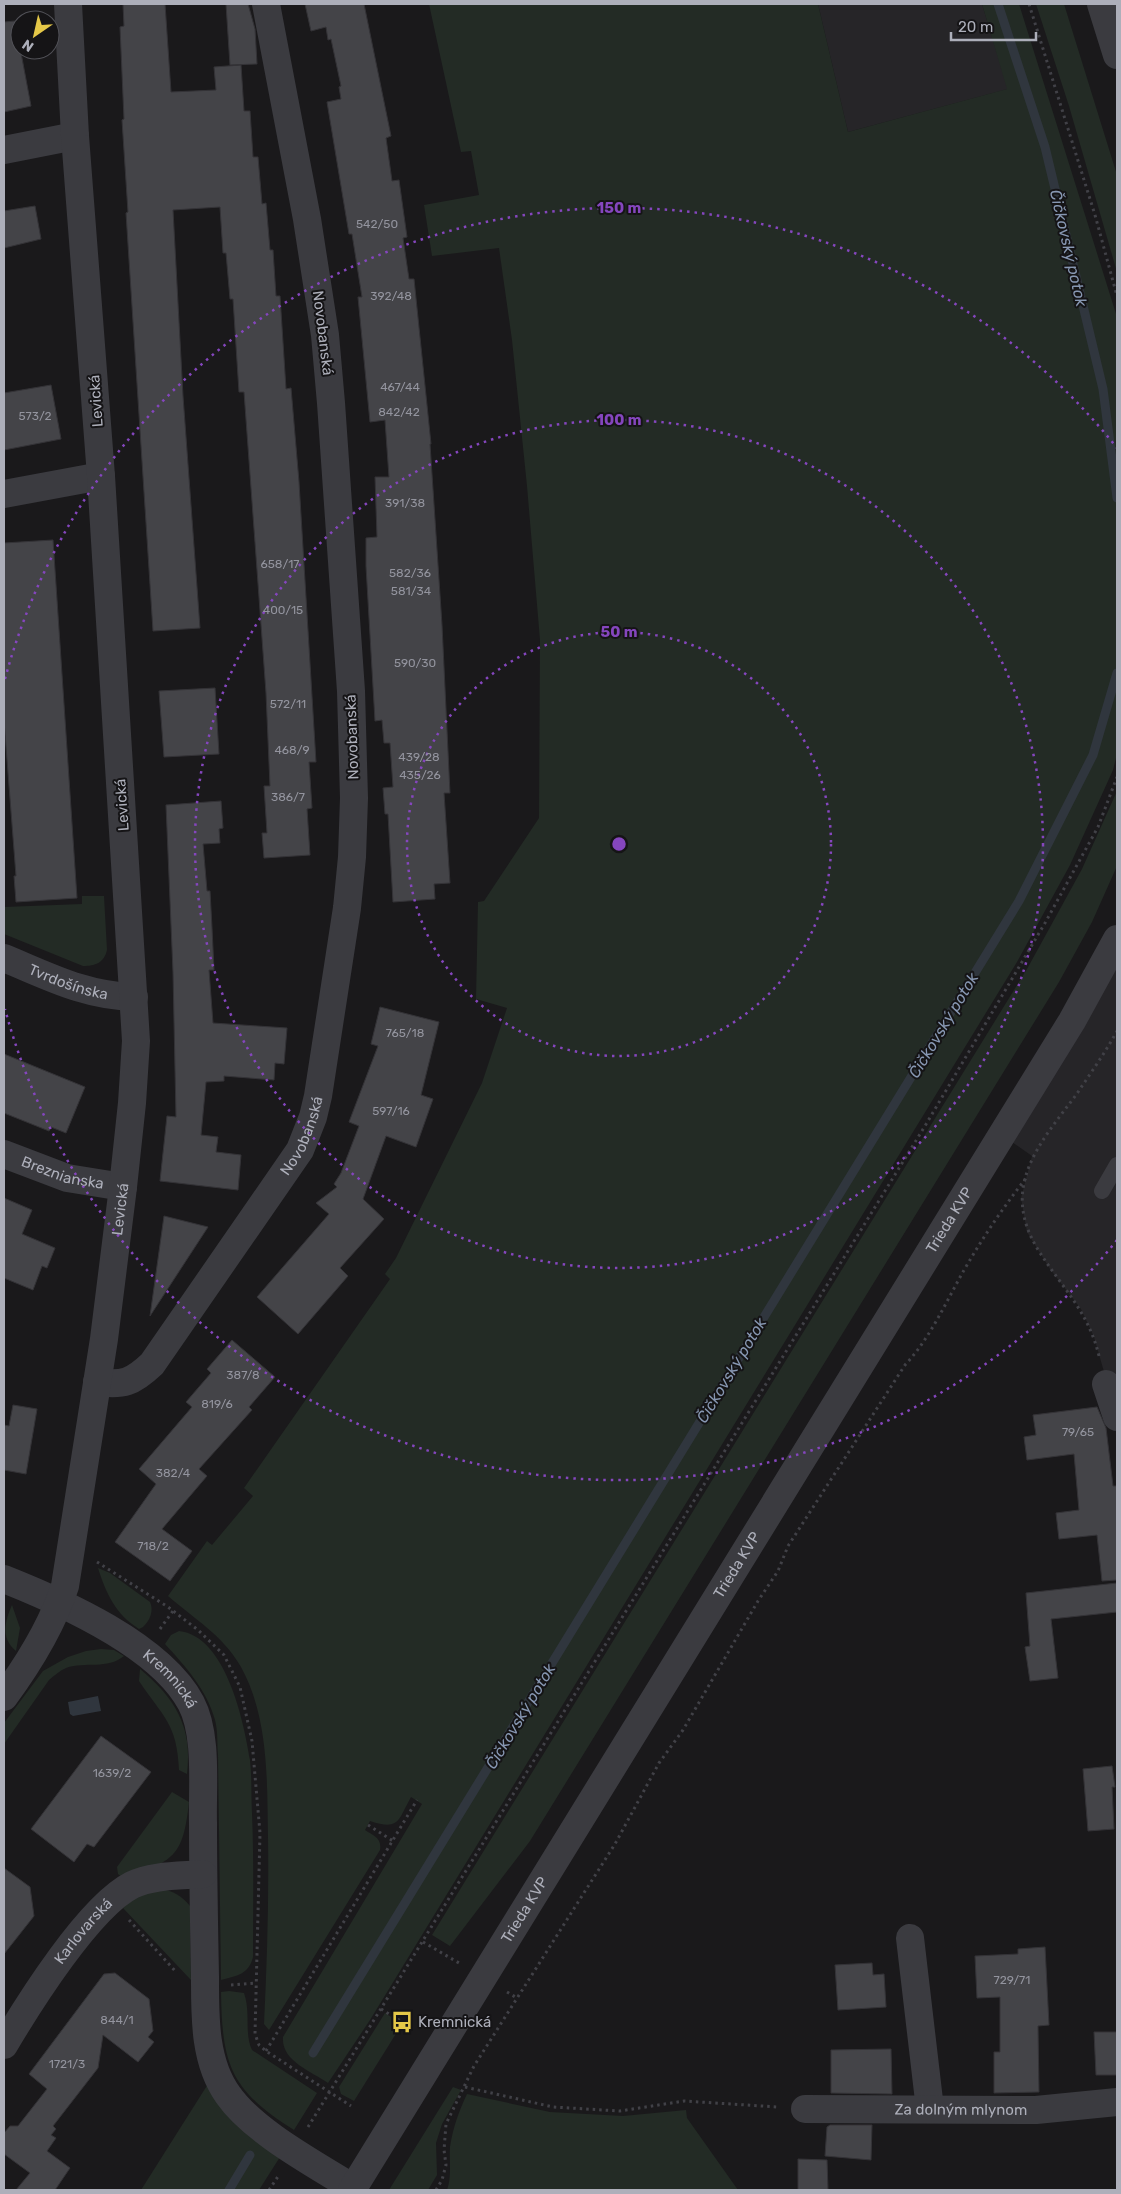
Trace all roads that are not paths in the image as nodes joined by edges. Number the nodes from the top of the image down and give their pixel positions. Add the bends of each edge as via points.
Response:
1 (68, 4) edge
2 (266, 4) edge
3 (1101, 4) edge
4 (1117, 55) edge
5 (75, 136) junction
6 (4, 150) edge
7 (102, 476) junction
8 (4, 494) edge
9 (1113, 956) edge
10 (4, 958) edge
11 (134, 997) junction
12 (4, 1154) edge
13 (1117, 1165) edge
14 (123, 1187) junction
15 (1102, 1191) dead end
16 (98, 1382) junction
17 (1106, 1384) road end
18 (1117, 1416) edge
19 (4, 1578) edge
20 (59, 1603) junction
21 (4, 1697) edge
22 (203, 1874) junction
23 (910, 1938) dead end
24 (4, 2045) edge
25 (1117, 2102) edge
26 (805, 2109) road end
27 (930, 2109) junction
28 (353, 2189) edge

1 - 5 street, Levická
2 - 16 street, Novobanská via 307,219 331,403 351,691 352,857 347,908 318,1096 300,1150 152,1364 123,1384
3 - 4 street
5 - 6 street
5 - 7 street, Levická
7 - 8 street
7 - 11 street, Levická
9 - 28 street, Trieda KVP
10 - 11 street, Tvrdošínska via 84,991
11 - 14 street, Levická via 134,1071
12 - 14 street, Breznianska via 67,1178
13 - 15 lane
14 - 16 street, Levická
16 - 20 street, Levická via 68,1571
17 - 18 street
19 - 20 street, Kremnická
20 - 21 street, Levická via 31,1658
20 - 22 street, Kremnická via 147,1654 180,1687 191,1703 198,1720 200,1741
22 - 24 street, Karlovarská via 141,1881 111,1901 64,1955
22 - 28 street, Kremnická via 208,2041 220,2082 236,2106 255,2122
23 - 27 street
25 - 27 street, Za dolným mlynom via 1036,2110
26 - 27 street, Za dolným mlynom

